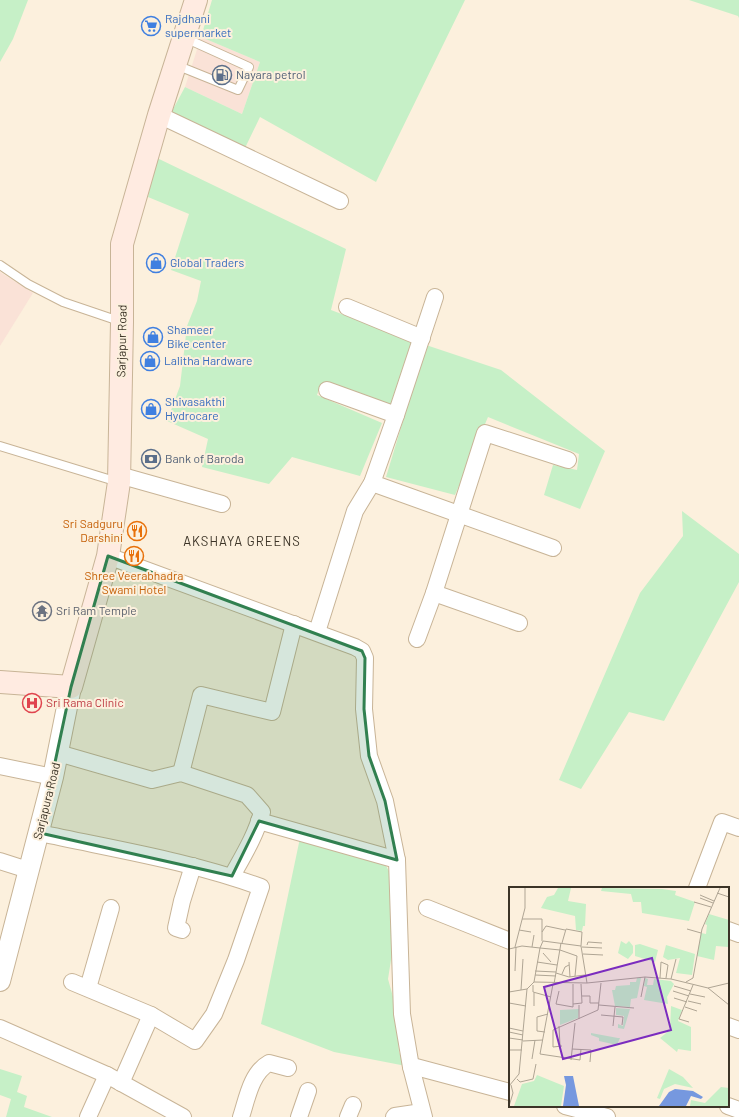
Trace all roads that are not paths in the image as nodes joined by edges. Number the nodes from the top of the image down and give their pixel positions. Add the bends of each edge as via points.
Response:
1 (196, 0) edge
2 (184, 38) junction
3 (175, 65) junction
4 (159, 115) junction
5 (340, 201) dead end
6 (0, 265) edge
7 (435, 297) dead end
8 (347, 307) dead end
9 (122, 322) junction
10 (422, 338) junction
11 (327, 390) dead end
12 (396, 415) junction
13 (0, 446) edge
14 (568, 460) dead end
15 (119, 478) junction
16 (372, 483) junction
17 (222, 504) dead end
18 (459, 514) junction
19 (553, 548) dead end
20 (108, 556) junction
21 (434, 593) junction
22 (519, 623) dead end
23 (294, 624) junction
24 (317, 632) junction
25 (417, 639) dead end
26 (0, 682) edge
27 (70, 687) junction
28 (58, 753) junction
29 (0, 766) edge
30 (180, 773) junction
31 (53, 777) junction
32 (259, 821) junction
33 (739, 828) edge
34 (40, 832) junction
35 (398, 860) junction
36 (0, 861) edge
37 (193, 866) junction
38 (28, 870) junction
39 (232, 876) junction
40 (697, 887) edge
41 (111, 908) dead end
42 (426, 908) dead end
43 (182, 930) dead end
44 (729, 930) edge
45 (739, 934) edge
46 (509, 941) edge
47 (0, 981) edge
48 (72, 982) dead end
49 (88, 988) junction
50 (151, 1015) junction
51 (729, 1026) edge
52 (0, 1028) edge
53 (739, 1030) edge
54 (411, 1067) junction
55 (288, 1068) dead end
56 (107, 1075) junction
57 (121, 1083) junction
58 (308, 1091) dead end
59 (509, 1092) edge
60 (729, 1106) edge
61 (569, 1107) edge
62 (614, 1107) edge
63 (739, 1110) edge
64 (423, 1114) edge
65 (88, 1117) edge
66 (183, 1117) edge
67 (241, 1117) edge
68 (299, 1117) edge
69 (394, 1117) edge
70 (607, 1117) edge
71 (611, 1117) edge

1 - 2 main road, Sarjapur Road
2 - 3 main road, Sarjapur Road
2 - 3 lane via 248,67 238,90
3 - 4 main road, Sarjapur Road
4 - 5 street
4 - 9 main road, Sarjapur Road via 122,244
6 - 9 lane via 28,284 63,302
7 - 10 street
8 - 10 street
9 - 15 main road, Sarjapur Road
10 - 12 street
11 - 12 street
12 - 16 street
13 - 15 lane
14 - 18 street via 485,433
15 - 17 street
15 - 20 main road, Sarjapur Road
16 - 18 street
16 - 24 street via 355,511
18 - 19 street
18 - 21 street
20 - 23 street
20 - 27 main road, Sarjapur Road
21 - 22 street
21 - 25 street
23 - 24 street
23 - 30 street via 272,712 201,695
24 - 35 street via 355,647 362,651 365,658 364,709 369,756 385,802
26 - 27 main road
27 - 28 street, Sarjapura Road
28 - 30 street via 152,780
28 - 31 street, Sarjapura Road
29 - 31 street
30 - 32 street via 247,795 262,812
31 - 34 street, Sarjapura Road
32 - 35 street
32 - 39 street
33 - 40 street via 722,822
34 - 37 street
34 - 38 street, Sarjapura Road
35 - 54 street via 402,1014
36 - 38 street
37 - 39 street
37 - 43 street via 176,928
38 - 47 street, Sarjapura Road
39 - 50 street via 261,887 214,1014 195,1041
41 - 49 street
42 - 46 street
44 - 45 street
48 - 49 street
49 - 50 street
50 - 57 street
51 - 53 street
52 - 56 street
54 - 59 street
54 - 64 street
55 - 67 street via 269,1063 261,1068 254,1079
56 - 57 street
56 - 65 street
57 - 66 street
58 - 68 street
60 - 63 street
61 - 70 street
62 - 71 street
64 - 69 street

